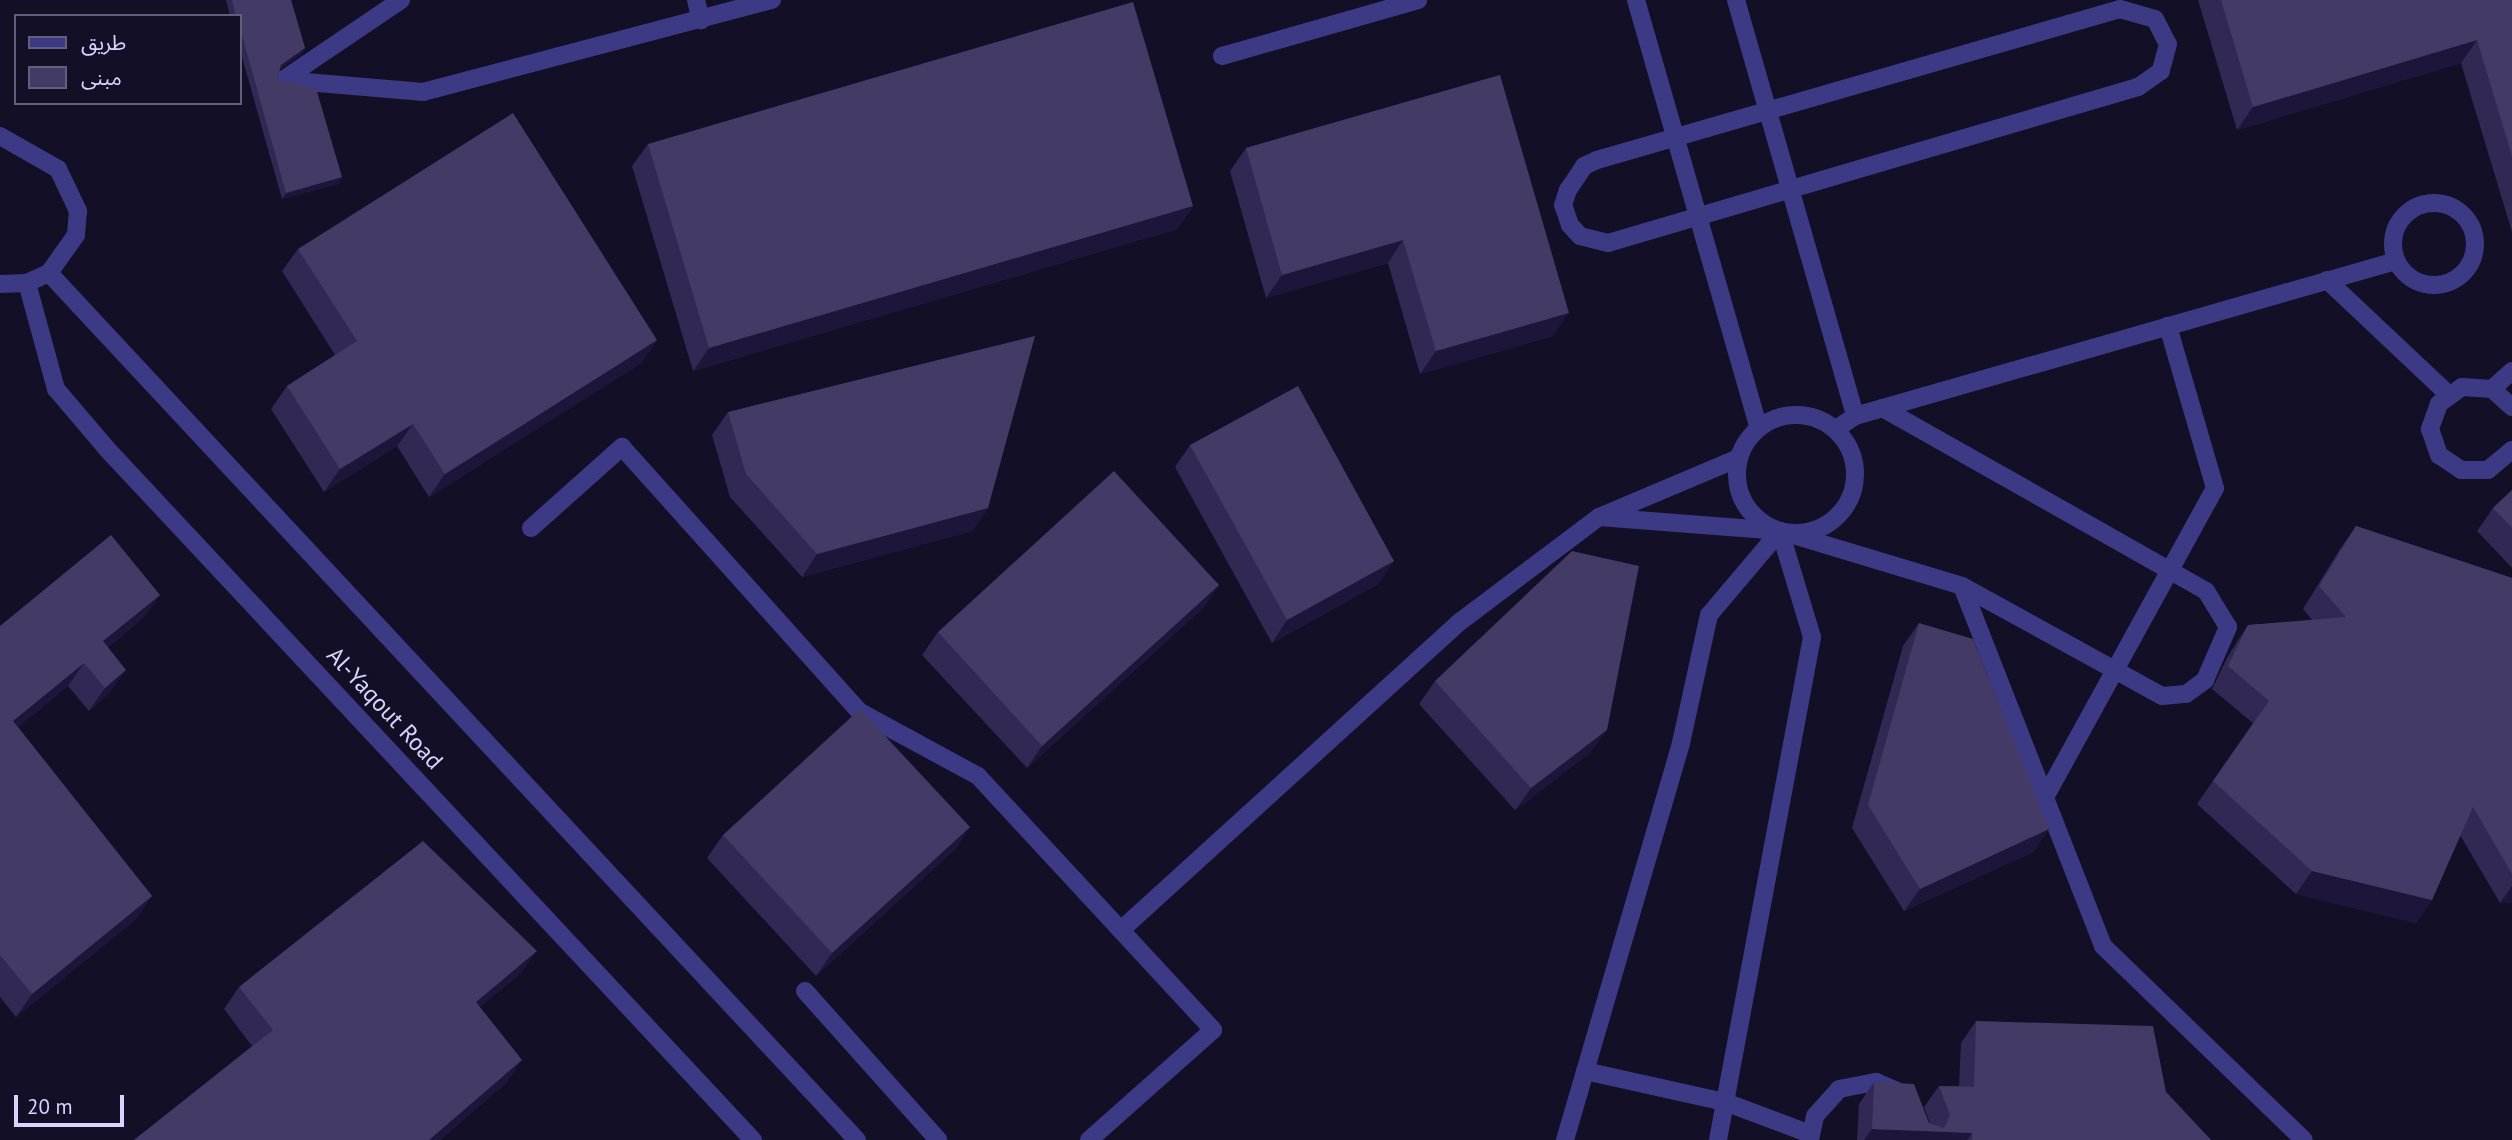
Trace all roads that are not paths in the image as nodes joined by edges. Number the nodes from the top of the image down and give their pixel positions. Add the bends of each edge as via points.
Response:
1 (401, 0) edge
2 (696, 0) edge
3 (772, 0) edge
4 (1418, 0) edge
5 (1636, 0) edge
6 (1736, 0) edge
7 (701, 20) junction
8 (1222, 56) dead end
9 (1768, 111) junction
10 (0, 136) edge
11 (1675, 137) junction
12 (1791, 191) junction
13 (1699, 218) junction
14 (2396, 261) junction
15 (49, 273) junction
16 (2327, 280) junction
17 (27, 283) junction
18 (0, 284) edge
19 (2168, 326) junction
20 (2512, 371) edge
21 (2491, 389) junction
22 (2448, 394) junction
23 (2512, 407) edge
24 (1882, 408) junction
25 (1855, 416) junction
26 (1759, 428) junction
27 (1836, 429) junction
28 (2512, 450) edge
29 (1739, 458) junction
30 (1599, 517) junction
31 (531, 528) dead end
32 (1780, 531) junction
33 (2172, 567) junction
34 (1962, 586) junction
35 (2113, 674) junction
36 (2043, 801) junction
37 (1121, 930) junction
38 (805, 991) dead end
39 (1585, 1071) junction
40 (1725, 1102) junction
41 (1913, 1106) edge
42 (1810, 1137) edge
43 (753, 1140) edge
44 (857, 1140) edge
45 (938, 1140) edge
46 (1089, 1140) edge
47 (1565, 1140) edge
48 (1718, 1140) edge
49 (2304, 1140) edge

1 - 7 street via 283,80 424,92
2 - 7 street
3 - 7 street
4 - 8 street
5 - 11 street
6 - 9 street
9 - 11 street
9 - 12 street
9 - 12 street via 2120,9 2155,19 2168,44 2161,71 2138,87
10 - 15 street via 58,169 72,188 76,234
11 - 13 street
11 - 13 street via 1584,166 1563,205 1580,236 1608,243
12 - 13 street
12 - 25 street
13 - 26 street
14 - 14 street via 2427,284 2453,280 2475,248 2469,222 2448,205 2408,211 2394,234
14 - 16 street
15 - 17 street
15 - 44 street
16 - 19 street
16 - 22 street
17 - 18 street
17 - 43 street, Al-Yaqout Road via 65,399
19 - 24 street
19 - 33 street via 2215,488
20 - 21 street
21 - 22 street via 2477,385
21 - 23 street
22 - 28 street via 2430,429 2449,465 2488,470
24 - 25 street
24 - 33 street
25 - 27 street
26 - 27 street via 1798,415
26 - 29 street
27 - 32 street via 1855,465 1847,505 1817,530
29 - 30 street
29 - 32 street via 1740,495 1763,524
30 - 32 street
30 - 37 street via 1461,621
31 - 37 street via 622,447 860,712 978,776
32 - 34 street
32 - 39 street via 1709,615 1681,743
32 - 40 street via 1812,637
33 - 35 street
33 - 35 street via 2226,614 2228,627 2205,680 2186,694 2162,696
34 - 35 street
34 - 36 street
35 - 36 street
36 - 49 street via 2103,946
37 - 46 street via 1213,1030
38 - 45 street
39 - 40 street
39 - 47 street
40 - 42 street
40 - 48 street
41 - 42 street via 1893,1088 1857,1083 1825,1100

